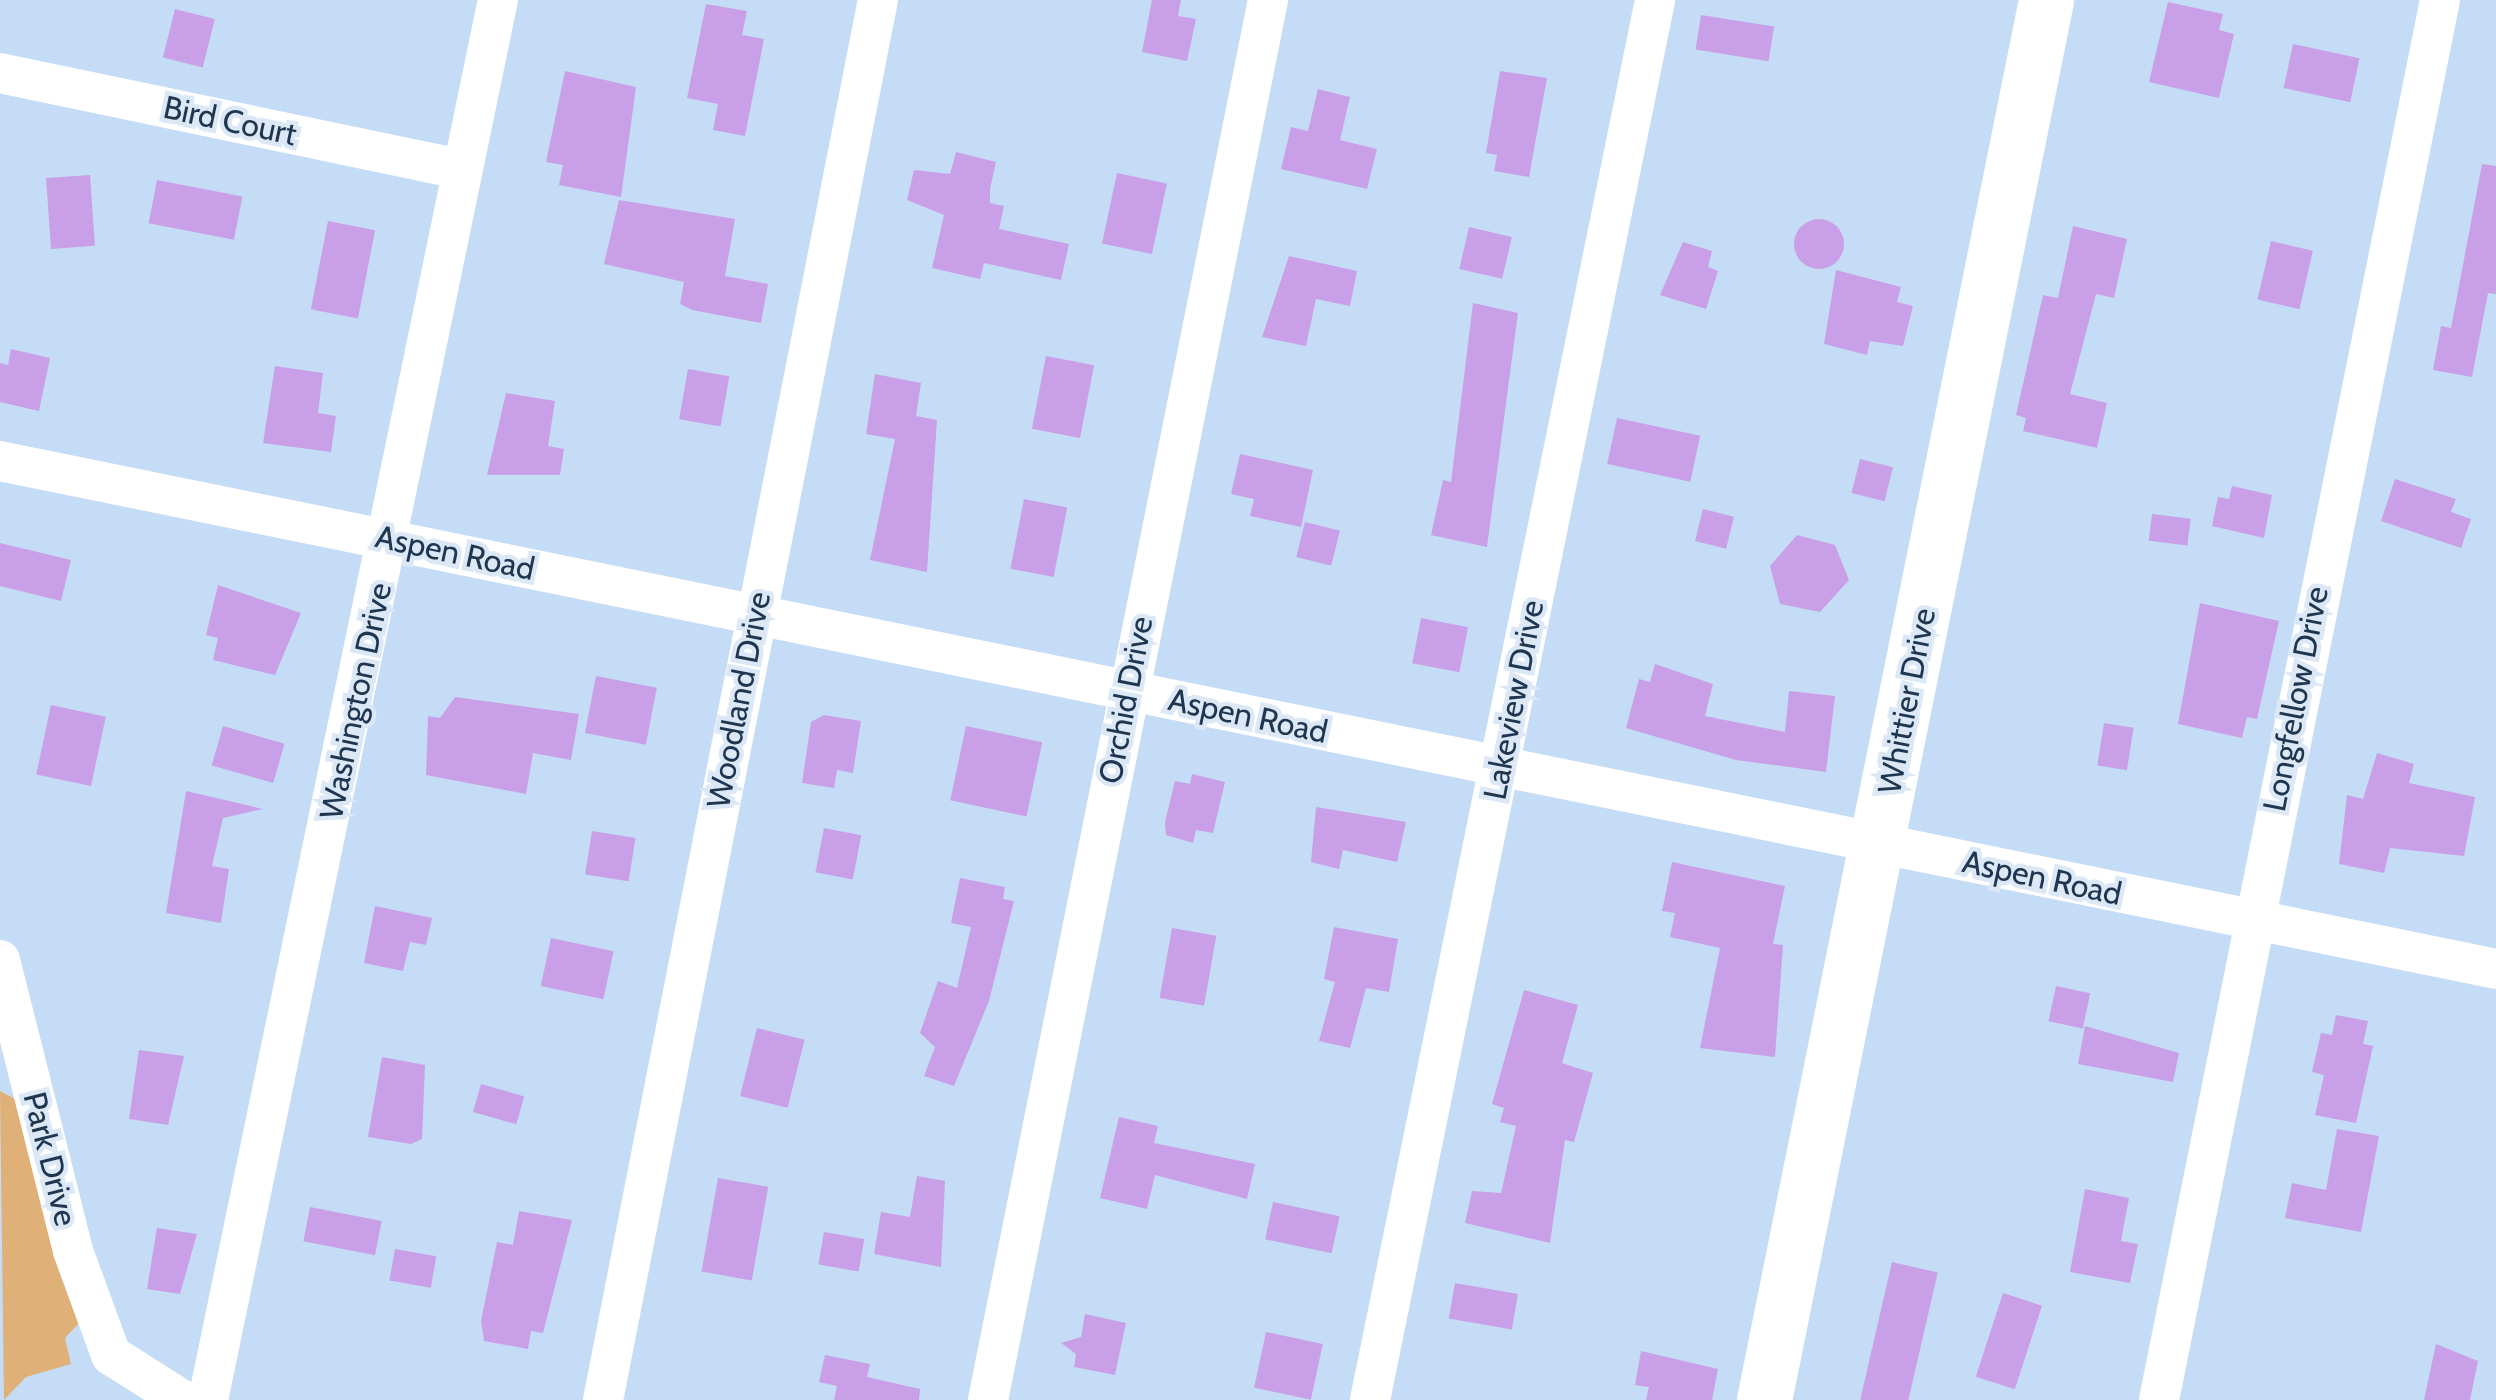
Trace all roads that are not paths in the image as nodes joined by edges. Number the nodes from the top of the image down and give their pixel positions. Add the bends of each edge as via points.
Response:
1 (498, 0) edge
2 (878, 0) edge
3 (1268, 0) edge
4 (1655, 0) edge
5 (2046, 0) edge
6 (2440, 0) edge
7 (0, 73) edge
8 (459, 169) junction
9 (0, 462) edge
10 (391, 539) junction
11 (755, 616) junction
12 (1127, 691) junction
13 (1500, 769) junction
14 (1879, 844) junction
15 (2255, 922) junction
16 (0, 960) edge
17 (2496, 969) edge
18 (182, 1400) edge
19 (208, 1400) edge
20 (603, 1400) edge
21 (988, 1400) edge
22 (1370, 1400) edge
23 (1764, 1400) edge
24 (2159, 1400) edge

1 - 8 street, Washington Drive
2 - 11 street, Woodland Drive
3 - 12 street, Orchid Drive
4 - 13 street, Lakeview Drive
5 - 14 street, Whittier Drive
6 - 15 street, Longfellow Drive
7 - 8 street, Bird Court
8 - 10 street, Washington Drive
9 - 10 street, Aspen Road
10 - 11 street, Aspen Road
10 - 19 street, Washington Drive
11 - 12 street, Aspen Road
11 - 20 street, Woodland Drive
12 - 13 street, Aspen Road
12 - 21 street, Orchid Drive
13 - 14 street, Aspen Road
13 - 22 street, Lakeview Drive
14 - 15 street, Aspen Road
14 - 23 street, Whittier Drive
15 - 17 street, Aspen Road
15 - 24 street, Longfellow Drive
16 - 18 street, Park Drive via 72,1251 111,1355

